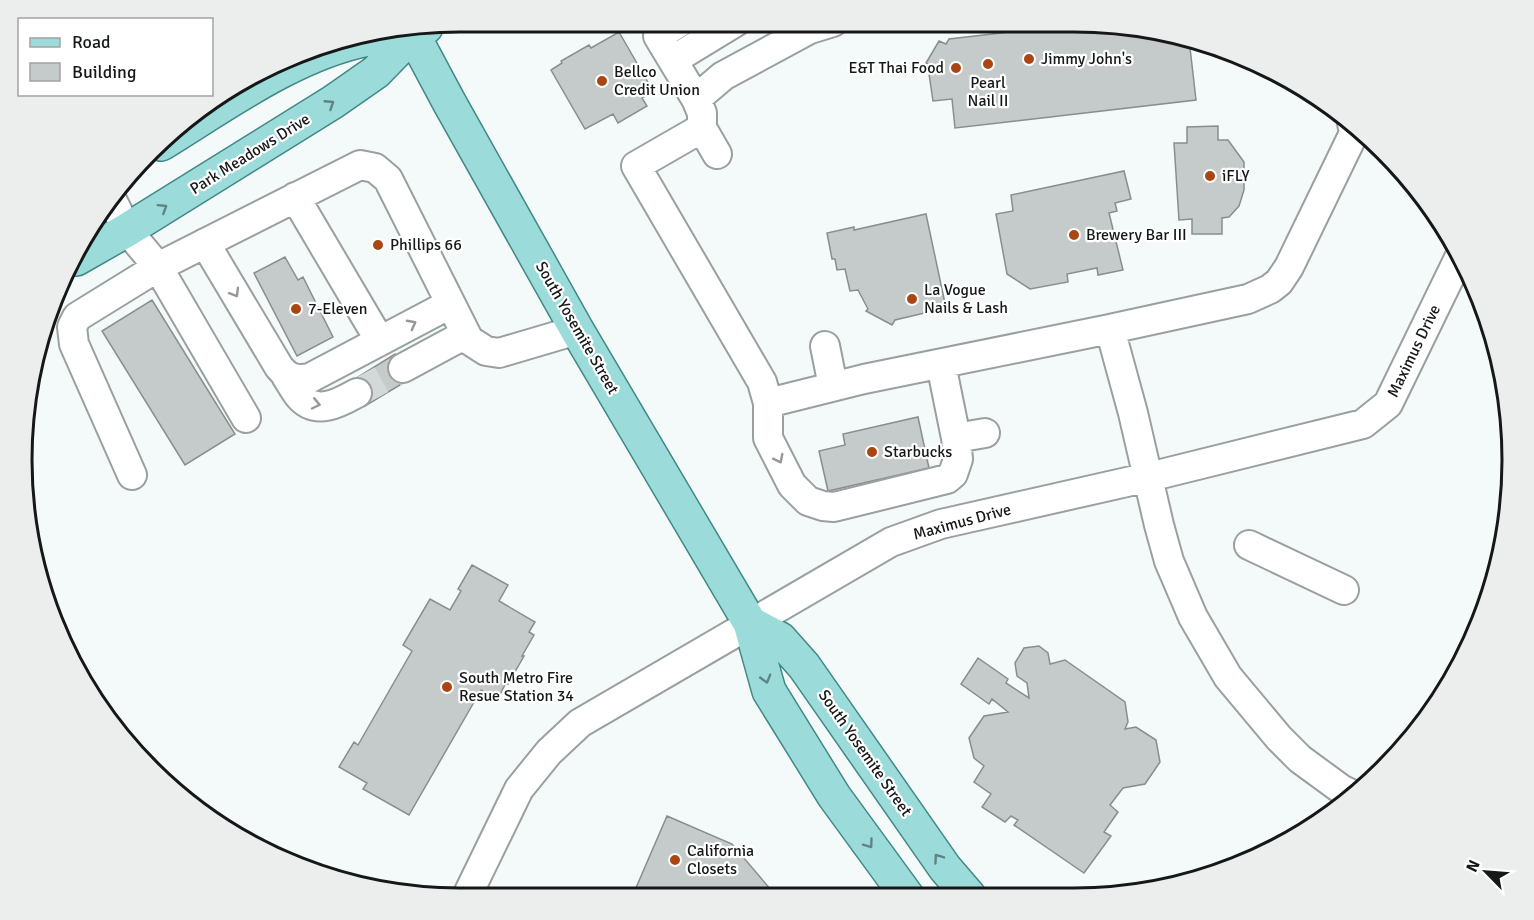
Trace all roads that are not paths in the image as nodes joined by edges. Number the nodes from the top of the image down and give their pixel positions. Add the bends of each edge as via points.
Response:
1 (688, 32) edge
2 (802, 32) edge
3 (419, 33) edge
4 (413, 34) edge
5 (666, 37) edge
6 (305, 61) edge
7 (696, 99) junction
8 (200, 119) edge
9 (702, 128) junction
10 (1353, 135) edge
11 (717, 154) dead end
12 (295, 197) junction
13 (115, 206) edge
14 (128, 230) junction
15 (205, 243) junction
16 (85, 254) edge
17 (1455, 265) edge
18 (158, 267) junction
19 (450, 304) junction
20 (1110, 329) junction
21 (577, 330) junction
22 (466, 334) junction
23 (380, 341) junction
24 (825, 346) dead end
25 (941, 364) junction
26 (403, 368) tunnel mouth
27 (286, 375) junction
28 (833, 386) junction
29 (357, 393) tunnel mouth
30 (768, 403) junction
31 (246, 418) dead end
32 (985, 433) dead end
33 (956, 438) junction
34 (132, 475) dead end
35 (1149, 477) junction
36 (1249, 545) dead end
37 (1344, 590) dead end
38 (750, 623) junction
39 (1346, 791) edge
40 (471, 888) edge
41 (901, 888) edge
42 (962, 888) edge

1 - 5 street
2 - 7 street via 723,76
3 - 21 main road, South Yosemite Street via 455,112
14 -> 4 main road, Park Meadows Drive via 333,102 376,72
5 - 7 street
6 - 8 main road
7 - 9 street via 702,113
9 - 11 street
9 - 30 street via 636,166 762,382
10 - 20 street via 1289,267 1270,290 1248,299
12 - 15 street
12 - 19 street via 360,165 375,168 388,179
12 - 23 street
13 - 14 street
14 - 16 main road, Park Meadows Drive
14 - 18 street
15 - 18 street
15 -> 27 street
17 - 35 street, Maximus Drive via 1388,404 1363,424
18 - 31 street
18 - 34 street via 77,317 72,327 74,344
19 - 22 street
23 -> 19 street
20 - 25 street
20 - 35 street
21 - 22 street via 499,353 486,351 468,340
21 - 38 main road, South Yosemite Street
22 - 26 street
23 - 27 street via 310,378 300,380
24 - 28 street
25 - 28 street
25 - 33 street
27 -> 29 street via 299,396 315,406 337,404
28 - 30 street
30 -> 33 street via 768,438 792,484 808,501 823,506 834,507 947,479 958,459
32 - 33 street
35 - 38 street, Maximus Drive via 931,527 891,542
35 - 39 street via 1169,561 1192,617 1228,677 1300,759
36 - 37 street
38 - 40 street, Maximus Drive via 580,723 549,752 519,789
38 -> 41 main road, South Yosemite Street via 769,691 834,796
42 -> 38 main road, South Yosemite Street via 804,666 780,639

